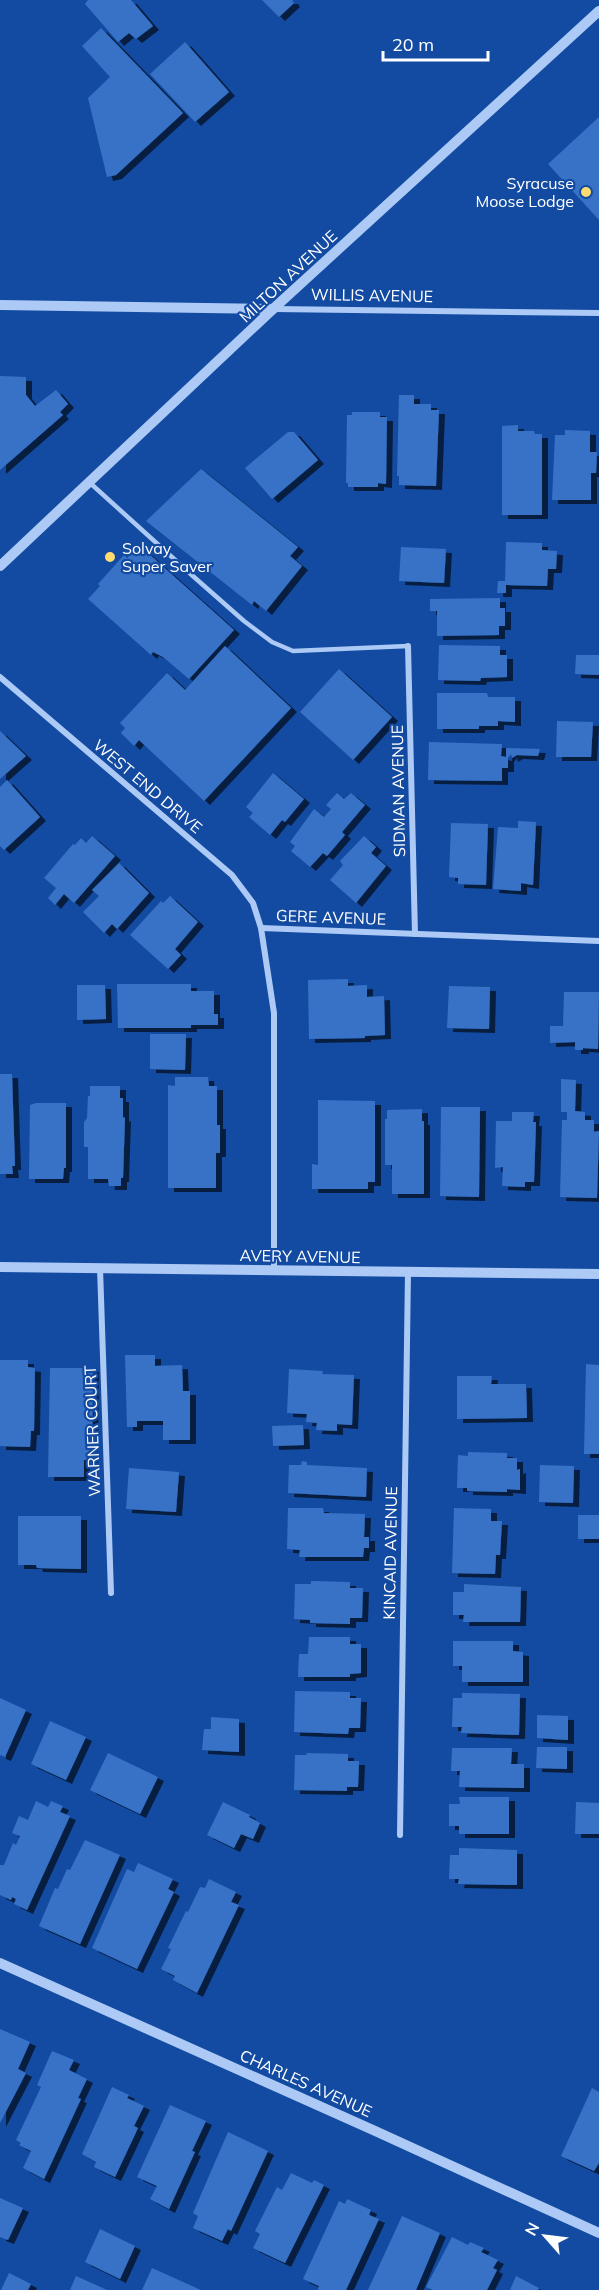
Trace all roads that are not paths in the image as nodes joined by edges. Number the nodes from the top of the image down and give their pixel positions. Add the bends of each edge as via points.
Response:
1 (599, 11) edge
2 (0, 305) edge
3 (273, 309) junction
4 (599, 314) edge
5 (89, 482) junction
6 (0, 566) edge
7 (408, 646) joint
8 (0, 677) edge
9 (261, 928) junction
10 (415, 934) junction
11 (599, 941) edge
12 (0, 1267) edge
13 (100, 1268) junction
14 (274, 1270) junction
15 (408, 1272) junction
16 (599, 1274) edge
17 (111, 1593) dead end
18 (400, 1834) dead end
19 (0, 1963) edge
20 (599, 2233) edge

1 - 3 street, MILTON AVENUE
2 - 3 street, WILLIS AVENUE
3 - 4 street, WILLIS AVENUE
3 - 5 street, MILTON AVENUE
5 - 6 street, MILTON AVENUE
5 - 7 lane via 272,642 293,651
7 - 10 street, SIDMAN AVENUE
8 - 9 street, WEST END DRIVE via 232,875 253,903
9 - 10 street, GERE AVENUE
9 - 14 street, GERE AVENUE via 274,1013
10 - 11 street, GERE AVENUE
12 - 13 street, AVERY AVENUE
13 - 14 street, AVERY AVENUE
13 - 17 street, WARNER COURT
14 - 15 street, AVERY AVENUE
15 - 16 street, AVERY AVENUE
15 - 18 street, KINCAID AVENUE
19 - 20 street, CHARLES AVENUE

